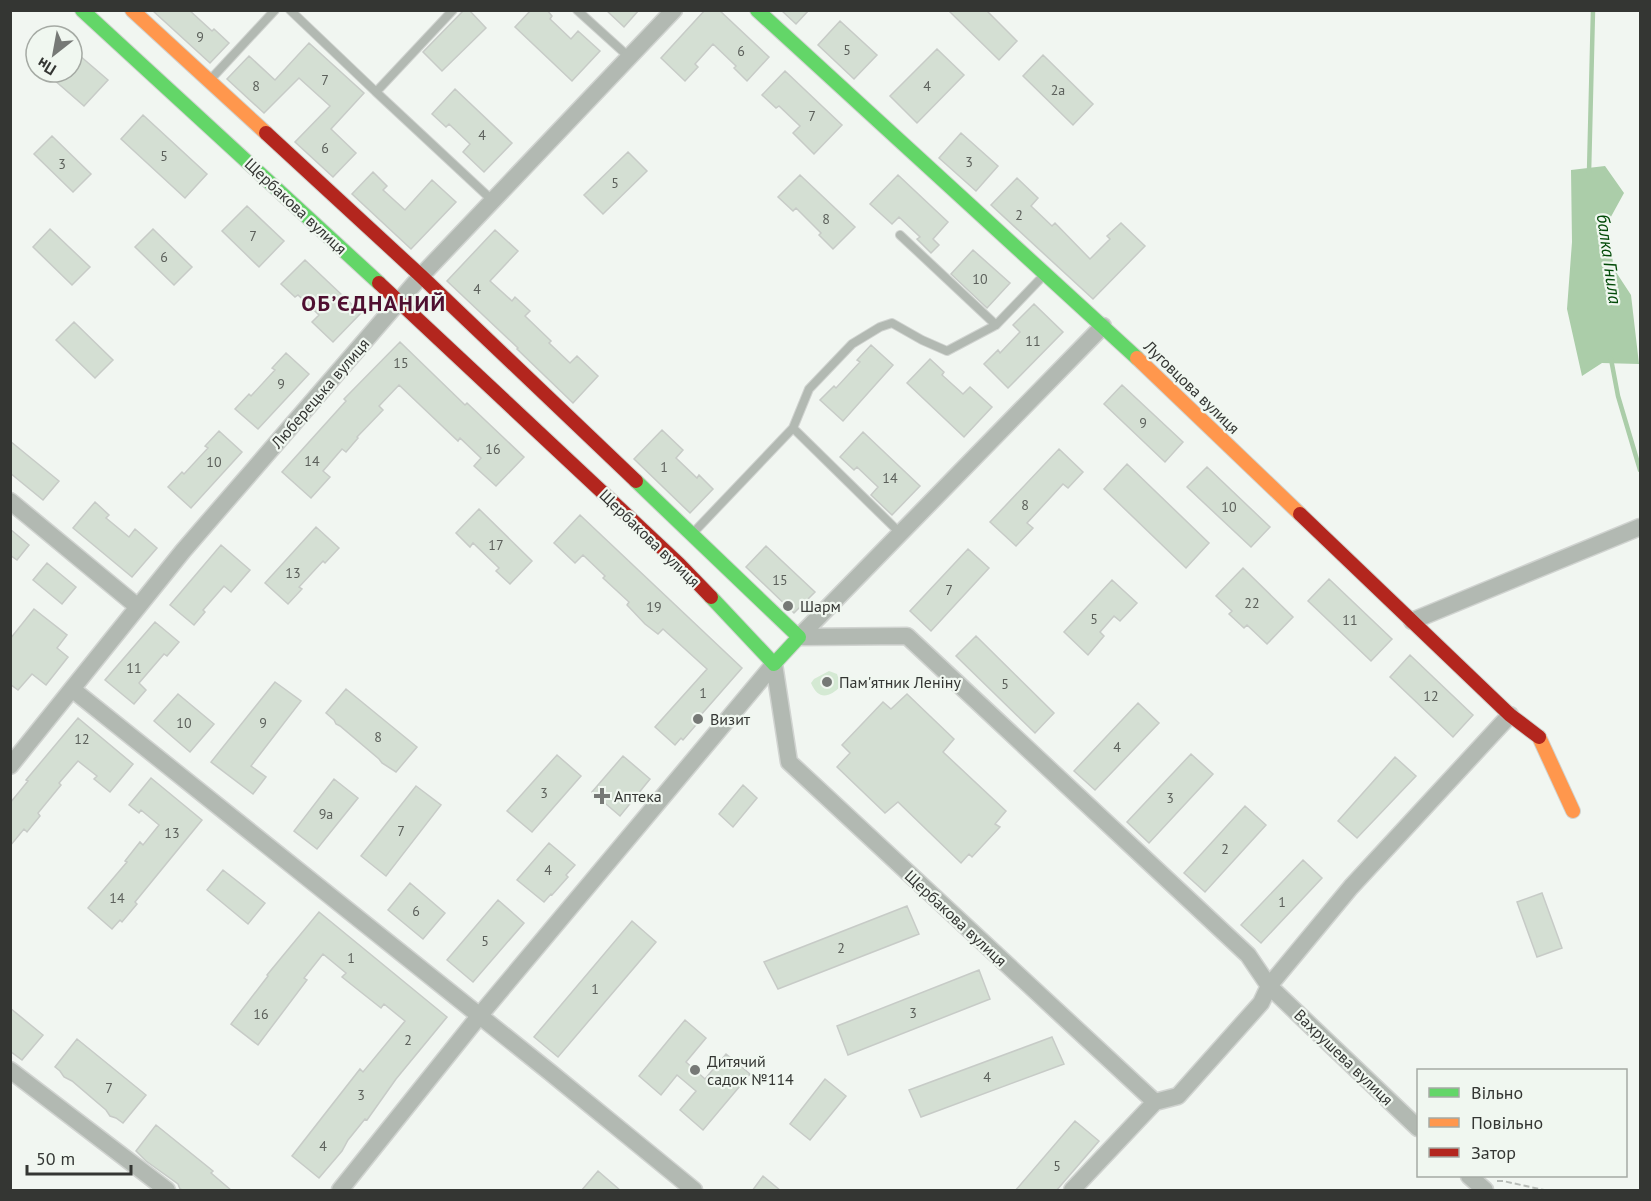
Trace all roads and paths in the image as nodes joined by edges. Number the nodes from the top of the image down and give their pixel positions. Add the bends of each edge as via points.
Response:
1 (82, 10) edge
2 (132, 10) edge
3 (275, 10) edge
4 (290, 10) edge
5 (453, 10) edge
6 (577, 10) edge
7 (674, 10) edge
8 (757, 10) edge
9 (629, 57) junction
10 (209, 81) junction
11 (376, 92) junction
12 (492, 201) junction
13 (900, 235) dead end
14 (1045, 274) junction
15 (421, 276) junction
16 (399, 302) junction
17 (996, 325) junction
18 (1103, 326) junction
19 (793, 428) junction
20 (10, 501) edge
21 (1641, 526) edge
22 (900, 533) junction
23 (692, 534) junction
24 (138, 607) junction
25 (1412, 621) junction
26 (799, 637) junction
27 (774, 664) junction
28 (72, 689) junction
29 (1510, 715) junction
30 (12, 762) edge
31 (1573, 811) dead end
32 (1269, 986) junction
33 (480, 1015) junction
34 (10, 1070) edge
35 (1155, 1102) junction
36 (1417, 1126) edge
37 (1477, 1183) edge
38 (168, 1191) edge
39 (340, 1191) edge
40 (694, 1191) edge
41 (1072, 1191) edge
42 (1544, 1191) edge

1 - 16 street, Щербакова вулиця
2 - 10 street, Щербакова вулиця
3 - 10 lane
4 - 11 lane
5 - 11 lane
6 - 9 lane
7 - 9 street, Люберецька вулиця
8 - 14 street, Луговцова вулиця
9 - 12 street, Люберецька вулиця
10 - 15 street, Щербакова вулиця
11 - 12 lane
12 - 15 street, Люберецька вулиця
13 - 17 lane
14 - 17 lane
14 - 18 street, Луговцова вулиця
15 - 16 street, Люберецька вулиця
15 - 23 street, Щербакова вулиця
16 - 24 street, Люберецька вулиця
16 - 27 street, Щербакова вулиця via 679,564
17 - 19 lane via 947,351 892,323 880,327 852,344 809,389
18 - 22 street
18 - 25 street, Луговцова вулиця
19 - 22 lane
19 - 23 lane
20 - 24 street
21 - 25 street
22 - 26 street
23 - 26 street, Щербакова вулиця
24 - 28 street, Люберецька вулиця
25 - 29 street, Луговцова вулиця
26 - 27 street
26 - 32 street via 907,636 1248,955
27 - 33 street
27 - 35 street, Щербакова вулиця via 789,762
28 - 30 street, Люберецька вулиця
28 - 33 street
29 - 31 street, Луговцова вулиця via 1539,737
29 - 32 street via 1351,887
32 - 35 street via 1261,1003 1178,1096
32 - 36 street, Вахрушева вулиця
33 - 39 street
33 - 40 street
34 - 38 street
35 - 41 street
37 - 42 path via 1503,1181

